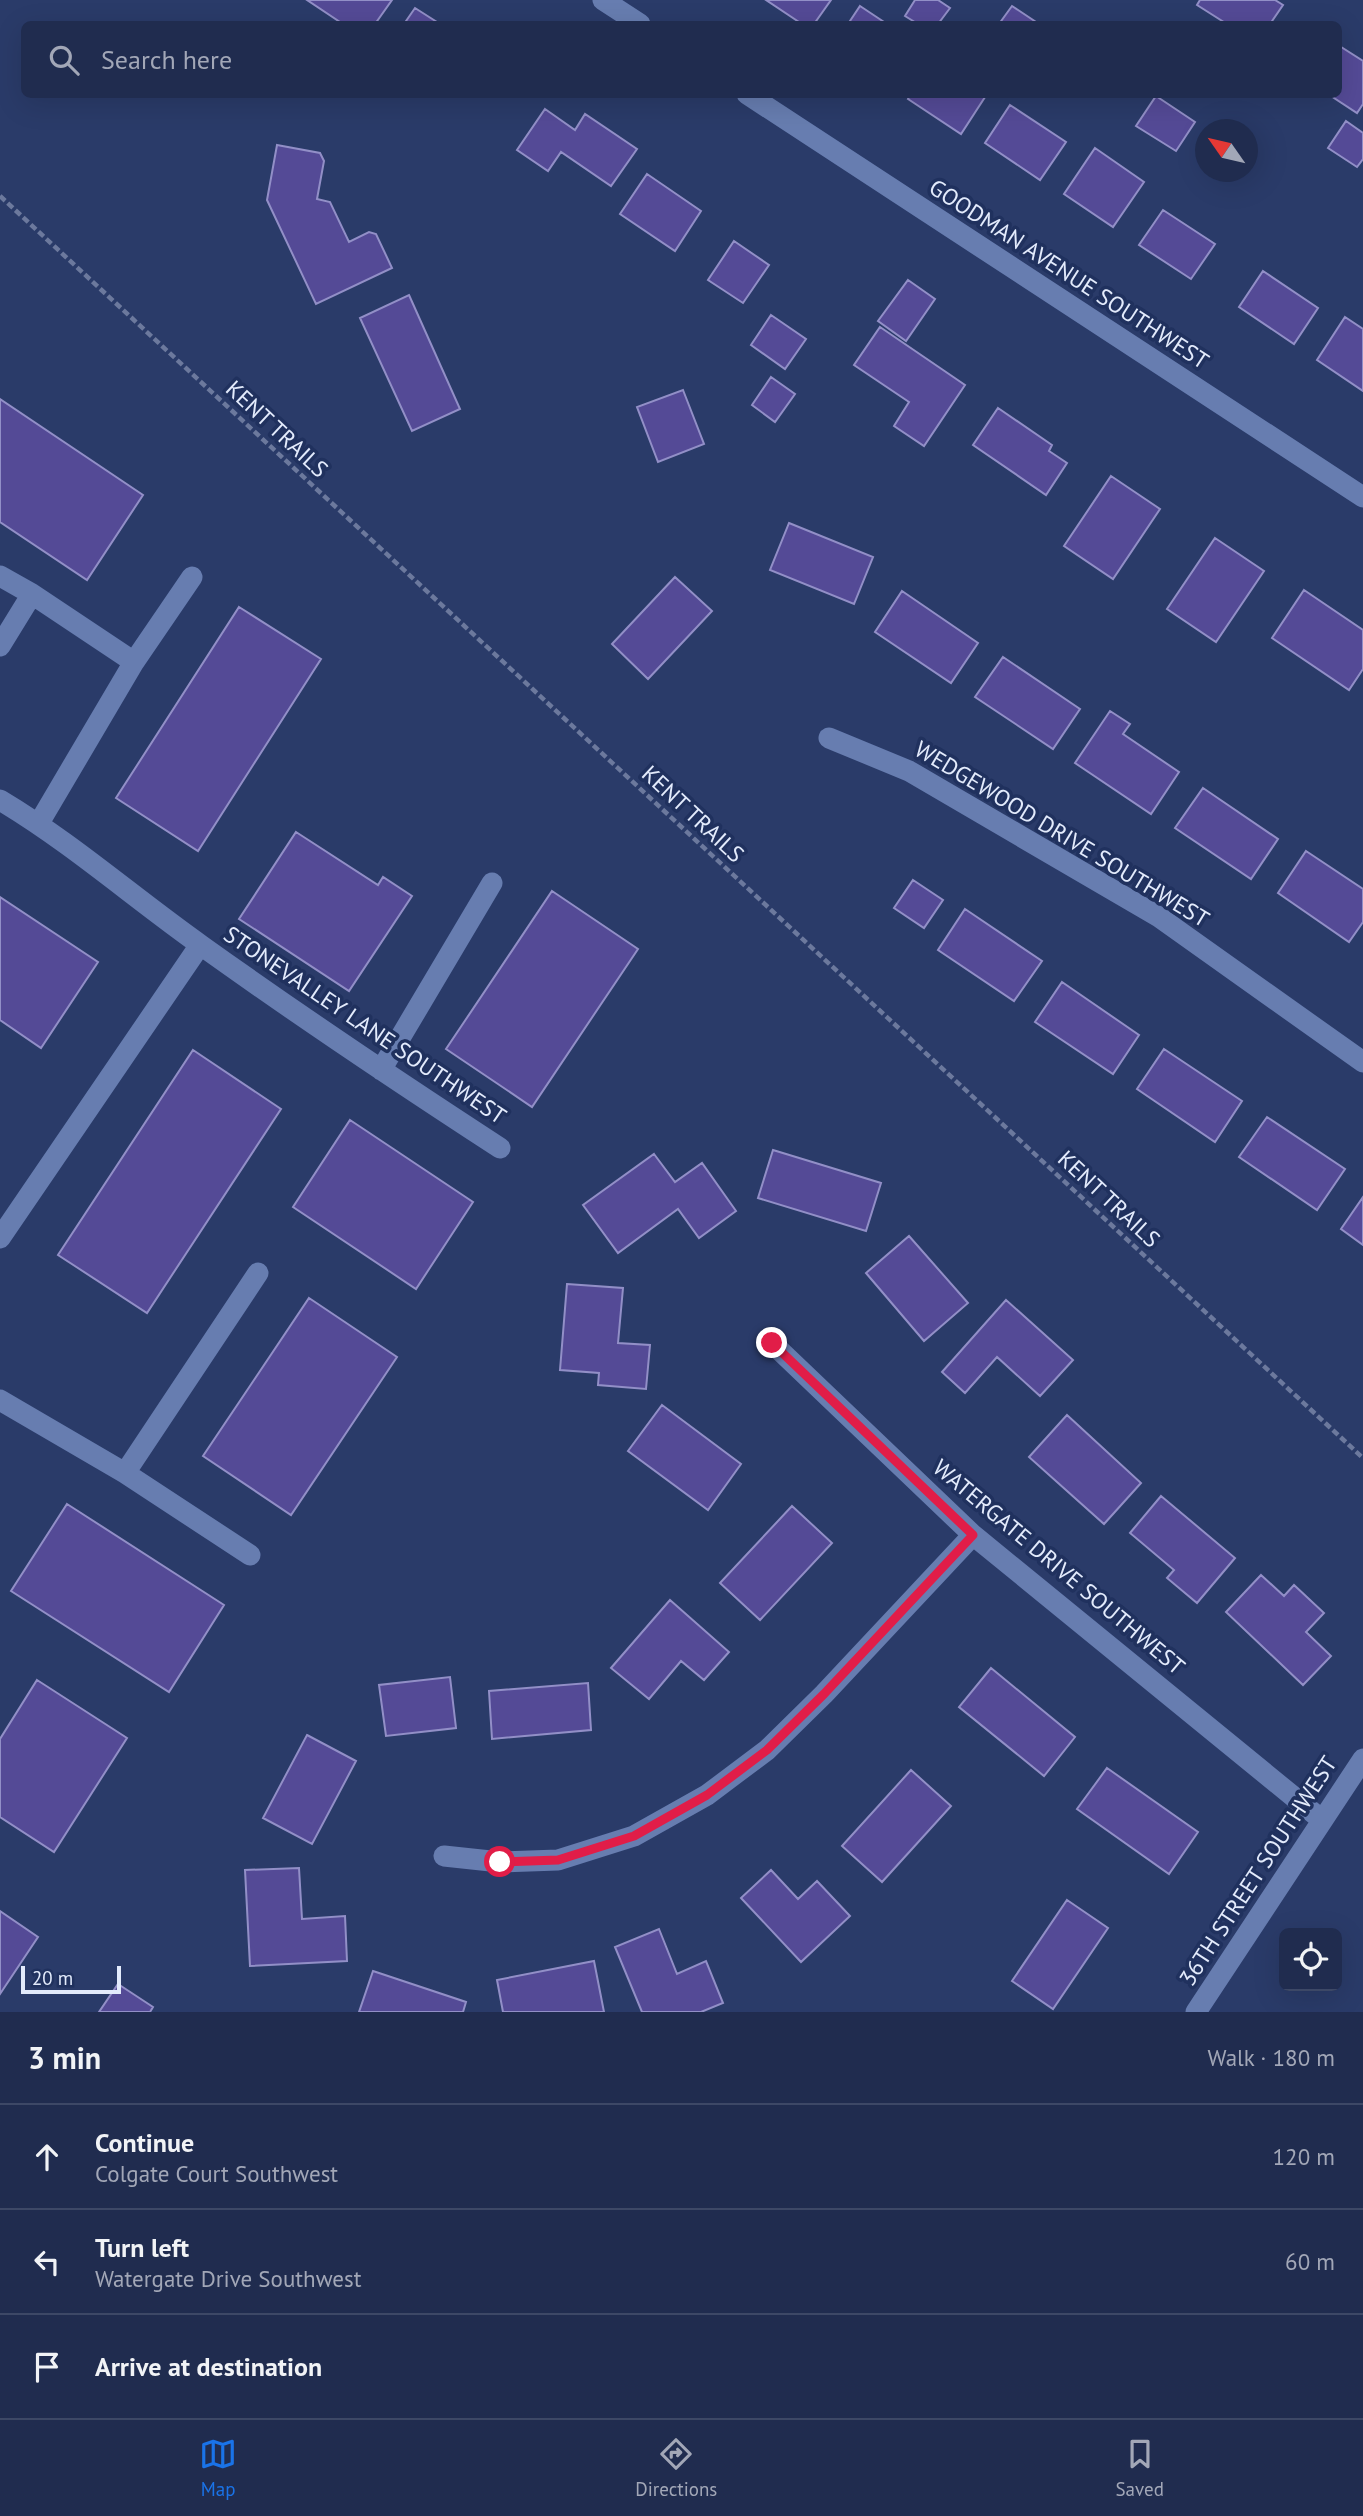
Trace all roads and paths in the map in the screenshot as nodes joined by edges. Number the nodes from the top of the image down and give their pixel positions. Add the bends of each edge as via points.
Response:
1 (603, 0) edge
2 (635, 21) edge
3 (753, 98) edge
4 (0, 196) edge
5 (1363, 497) edge
6 (0, 576) edge
7 (192, 577) dead end
8 (32, 594) junction
9 (0, 646) edge
10 (134, 662) junction
11 (829, 737) dead end
12 (0, 800) edge
13 (38, 823) junction
14 (492, 883) dead end
15 (200, 945) junction
16 (1363, 1062) edge
17 (381, 1070) junction
18 (500, 1148) dead end
19 (0, 1238) edge
20 (258, 1273) dead end
21 (772, 1343) dead end
22 (0, 1400) edge
23 (1363, 1458) edge
24 (125, 1473) junction
25 (973, 1535) junction
26 (250, 1555) dead end
27 (1363, 1759) edge
28 (1322, 1820) junction
29 (444, 1856) dead end
30 (1196, 2012) edge

1 - 2 street
3 - 5 street, GOODMAN AVENUE SOUTHWEST
4 - 23 path, KENT TRAILS
6 - 8 street
7 - 10 street
8 - 9 street
8 - 10 street
10 - 13 street
11 - 16 street, WEDGEWOOD DRIVE SOUTHWEST via 909,771 1159,917
12 - 13 street
13 - 15 street, STONEVALLEY LANE SOUTHWEST
14 - 17 street
15 - 17 street, STONEVALLEY LANE SOUTHWEST
15 - 19 street
17 - 18 street, STONEVALLEY LANE SOUTHWEST
20 - 24 street
21 - 25 street, WATERGATE DRIVE SOUTHWEST
22 - 24 street
24 - 26 street
25 - 28 street, WATERGATE DRIVE SOUTHWEST
25 - 29 street via 767,1750 707,1795 634,1836 558,1860 500,1862
27 - 28 street, 36TH STREET SOUTHWEST
28 - 30 street, 36TH STREET SOUTHWEST

